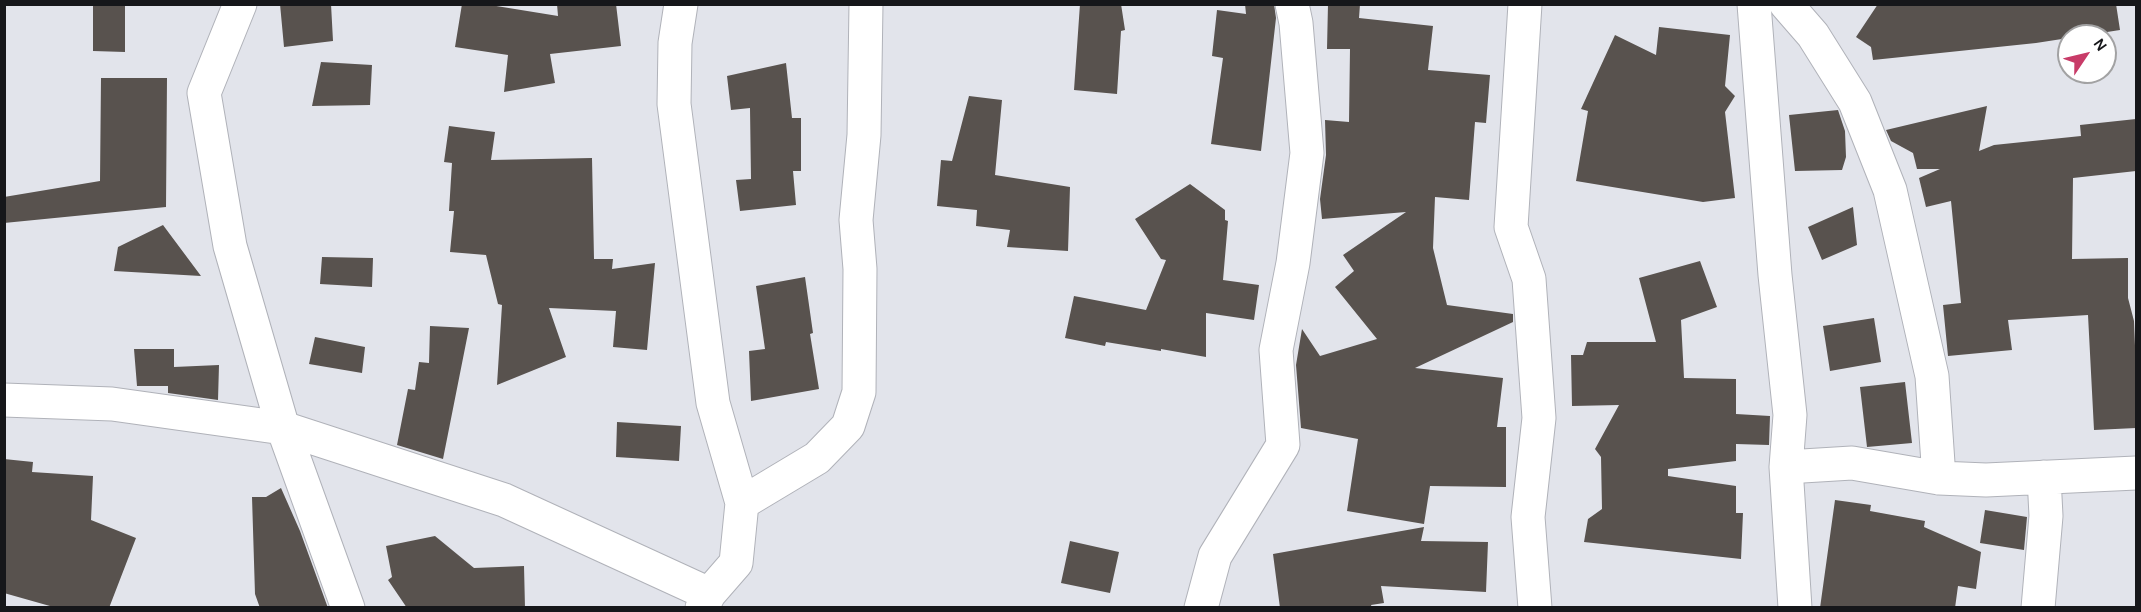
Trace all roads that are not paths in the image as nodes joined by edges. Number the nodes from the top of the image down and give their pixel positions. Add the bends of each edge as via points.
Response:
1 (240, 4) edge
2 (681, 4) edge
3 (866, 4) edge
4 (1292, 4) edge
5 (1525, 4) edge
6 (1754, 4) edge
7 (1786, 4) edge
8 (4, 400) edge
9 (283, 428) junction
10 (1786, 467) junction
11 (2136, 473) edge
12 (2044, 477) junction
13 (1939, 478) junction
14 (742, 503) junction
15 (706, 601) edge
16 (348, 608) edge
17 (1201, 608) edge
18 (1535, 608) edge
19 (1795, 608) edge
20 (2038, 608) edge

1 - 9 street via 204,93 230,246
2 - 14 street via 675,43 674,104 713,403
3 - 14 street via 864,135 856,220 860,269 859,393 848,426 817,458
4 - 17 street via 1307,153 1293,263 1276,350 1283,445 1215,556
5 - 18 street via 1511,227 1529,279 1539,418 1528,517
6 - 10 street via 1790,415
7 - 13 street via 1813,35 1855,102 1890,190 1932,376
8 - 9 street via 112,404
9 - 15 street via 504,500
9 - 16 street
10 - 13 street via 1852,463
10 - 19 street
11 - 12 street
12 - 13 street
12 - 20 street via 2046,516
14 - 15 street via 736,563

